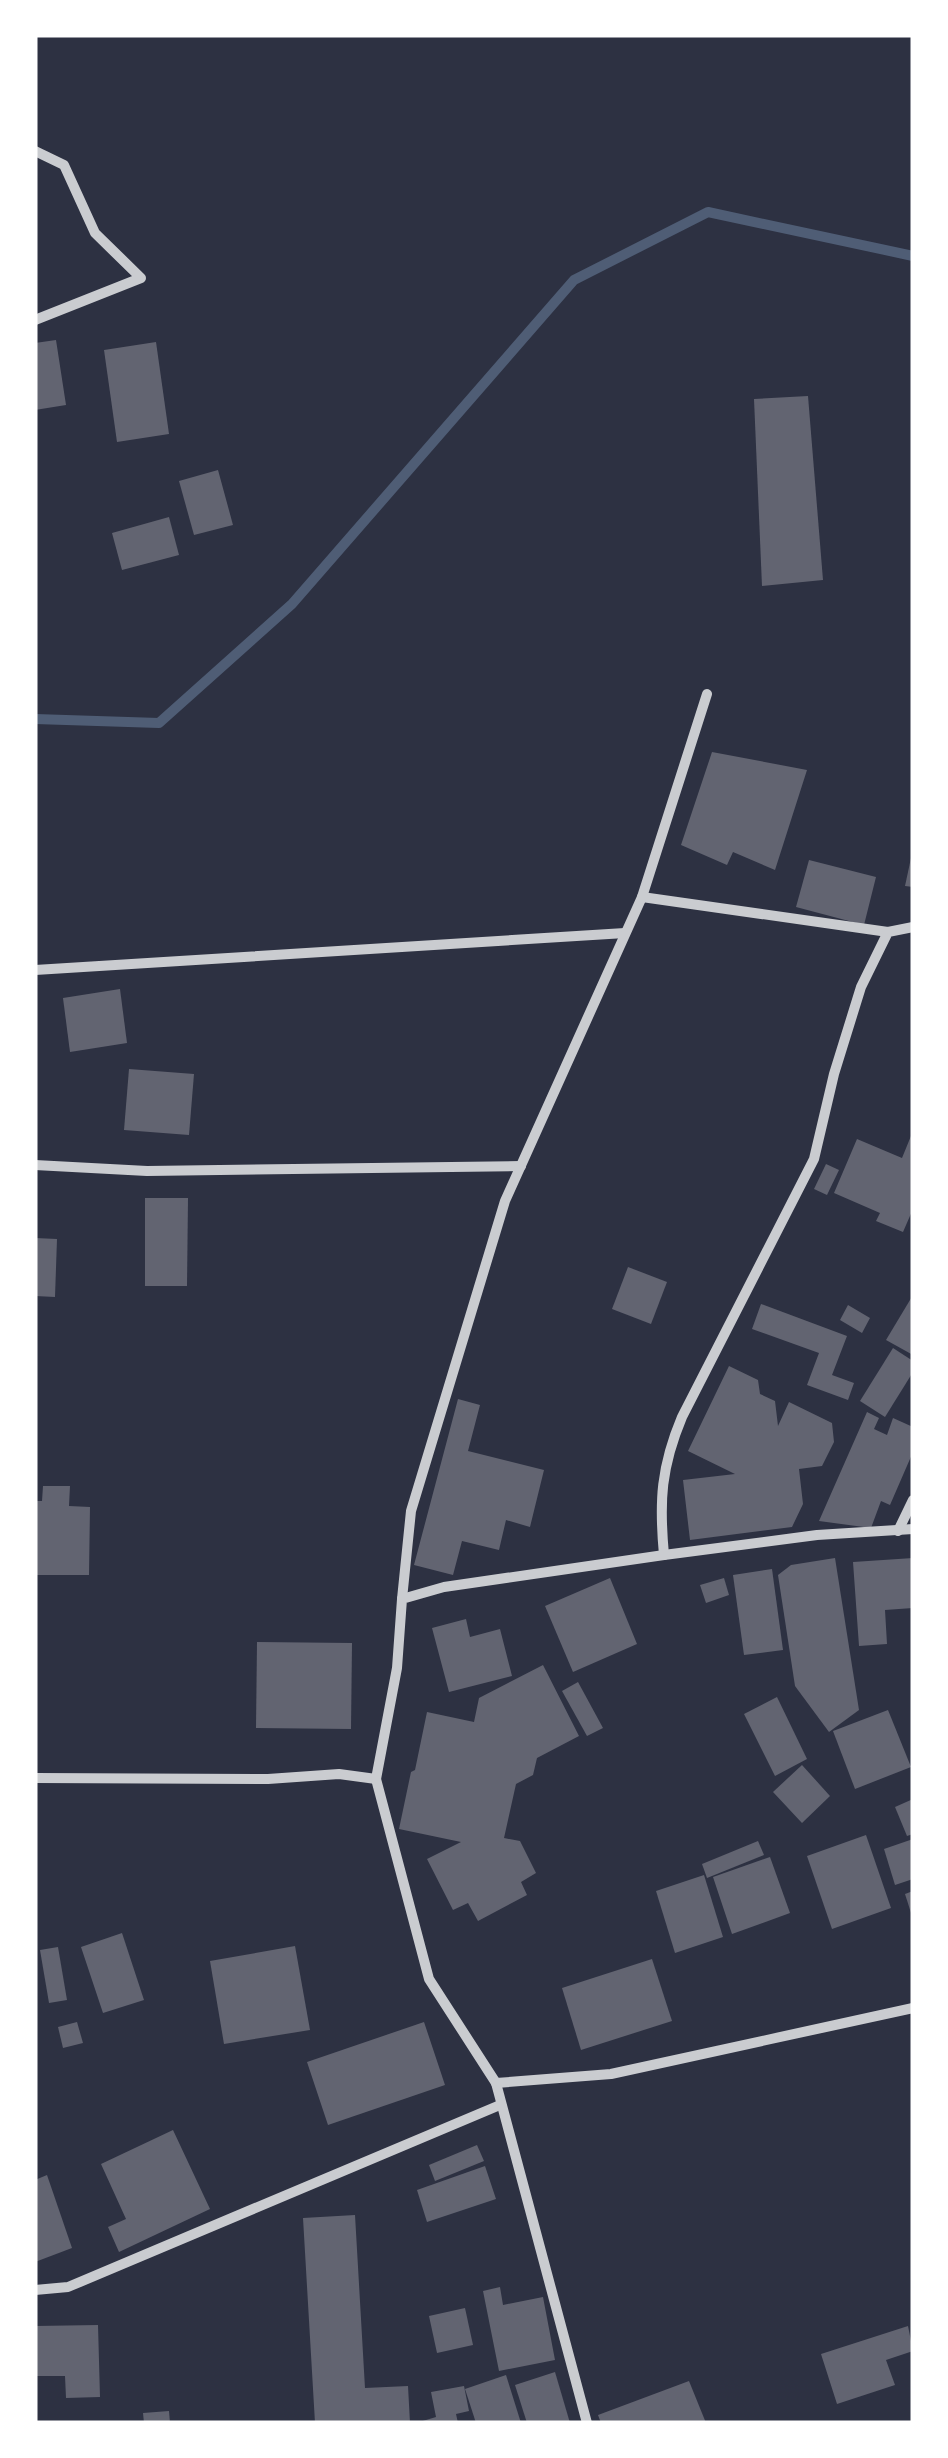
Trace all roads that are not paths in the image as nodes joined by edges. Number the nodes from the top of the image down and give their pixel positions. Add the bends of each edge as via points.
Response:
1 (35, 150) edge
2 (35, 320) edge
3 (706, 694) dead end
4 (642, 896) junction
5 (913, 928) edge
6 (888, 932) junction
7 (625, 933) junction
8 (35, 970) edge
9 (35, 1165) edge
10 (521, 1166) junction
11 (913, 1500) edge
12 (913, 1529) edge
13 (898, 1531) junction
14 (664, 1555) junction
15 (402, 1599) junction
16 (35, 1778) edge
17 (376, 1779) junction
18 (913, 2008) edge
19 (496, 2083) junction
20 (500, 2105) junction
21 (35, 2290) edge
22 (586, 2423) edge

1 - 2 street via 64,165 95,233 141,278
3 - 4 street
4 - 6 street
4 - 7 street
5 - 6 street
6 - 14 street via 861,987 814,1159 667,1454 660,1511
7 - 8 street
7 - 10 street
9 - 10 street via 147,1171
10 - 15 street via 411,1511
11 - 13 street
12 - 13 street
13 - 14 street
14 - 15 street
15 - 17 street
16 - 17 street
17 - 19 street via 430,1979
18 - 19 street via 612,2074
19 - 20 street
20 - 21 street via 68,2287
20 - 22 street

